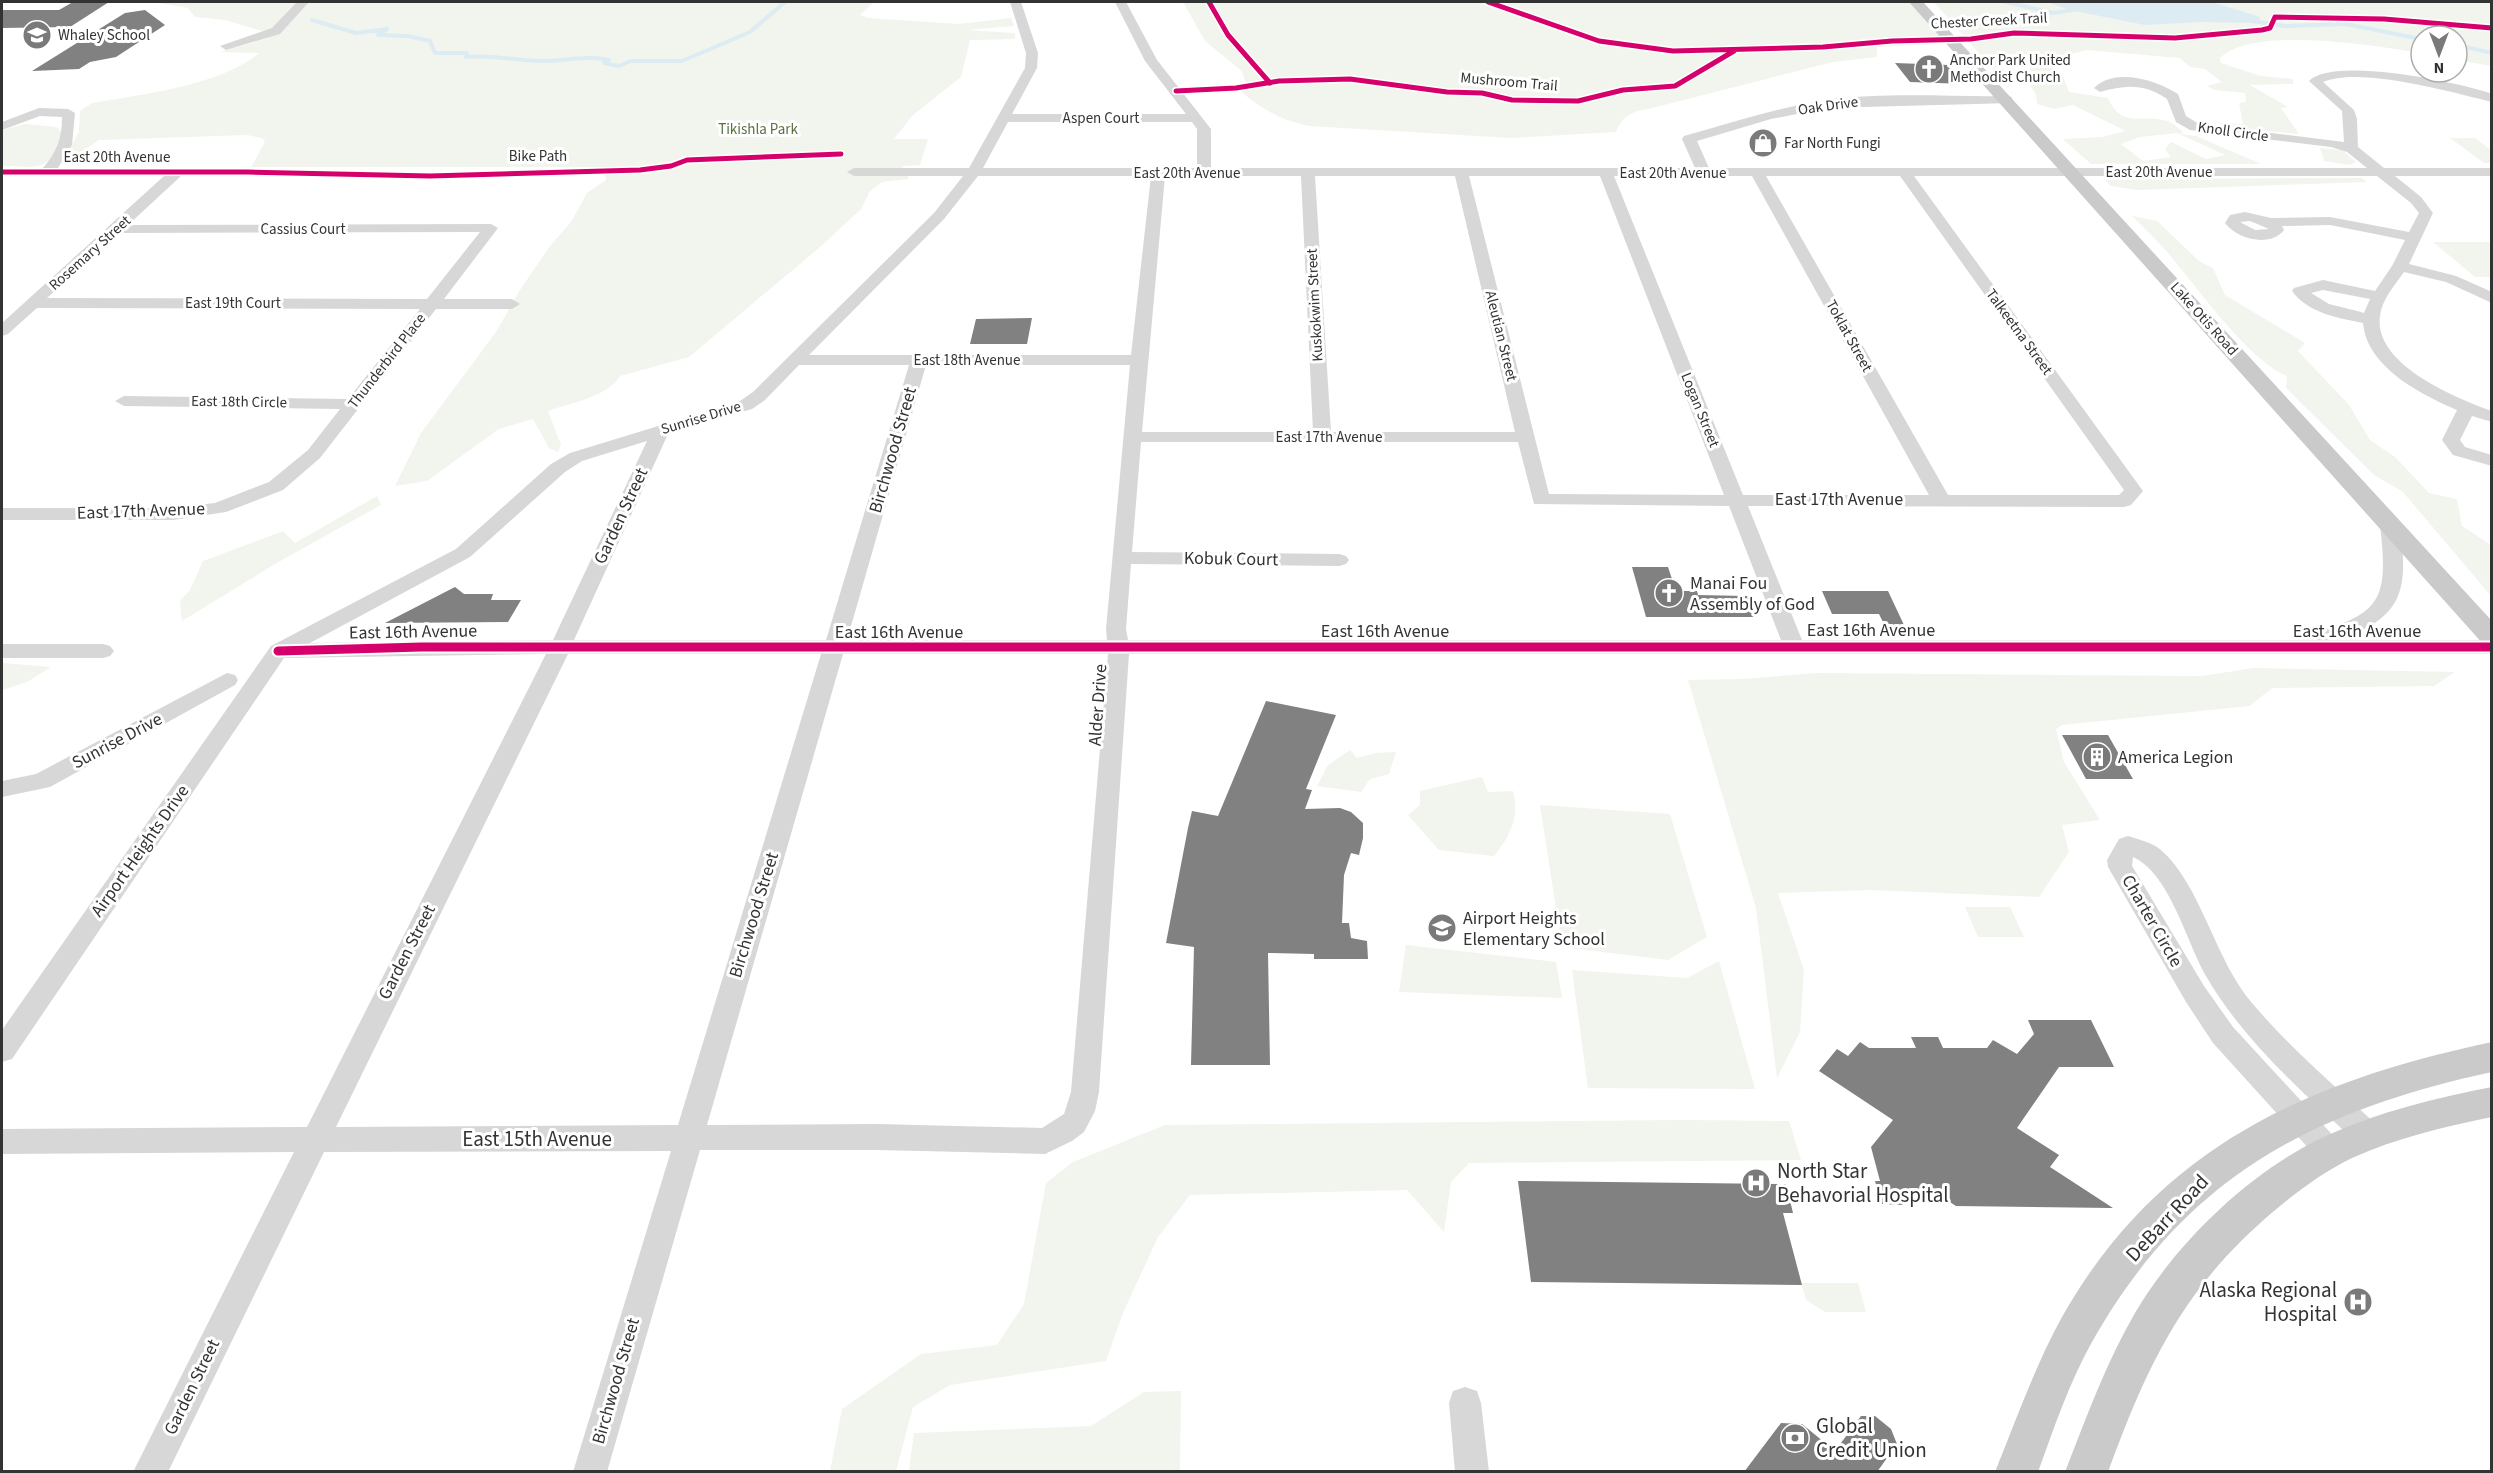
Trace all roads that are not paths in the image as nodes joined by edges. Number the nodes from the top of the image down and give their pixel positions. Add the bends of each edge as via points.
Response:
1 (303, 2) edge
2 (1016, 2) edge
3 (1121, 2) edge
4 (1916, 2) edge
5 (226, 46) dead end
6 (2100, 88) dead end
7 (2492, 98) edge
8 (2007, 100) junction
9 (1006, 118) junction
10 (1196, 118) junction
11 (2, 126) edge
12 (2352, 149) junction
13 (2, 172) edge
14 (47, 172) junction
15 (177, 172) junction
16 (233, 172) dead end
17 (854, 172) dead end
18 (974, 172) junction
19 (1606, 172) junction
20 (1704, 172) junction
21 (1757, 172) junction
22 (1904, 172) junction
23 (2072, 172) junction
24 (2381, 172) junction
25 (2492, 172) edge
26 (1158, 173) junction
27 (1204, 173) junction
28 (1308, 173) junction
29 (1461, 173) junction
30 (2269, 222) dead end
31 (491, 228) joint
32 (116, 230) junction
33 (2413, 237) junction
34 (2400, 266) junction
35 (2378, 296) junction
36 (2492, 298) edge
37 (35, 303) junction
38 (432, 303) junction
39 (512, 304) dead end
40 (2370, 319) junction
41 (2, 331) edge
42 (795, 360) junction
43 (919, 360) junction
44 (1139, 360) junction
45 (124, 401) dead end
46 (354, 404) junction
47 (2466, 409) junction
48 (2492, 417) edge
49 (661, 431) junction
50 (1133, 437) junction
51 (1322, 437) junction
52 (1525, 437) junction
53 (2492, 461) edge
54 (276, 486) joint
55 (2134, 491) joint
56 (1941, 499) junction
57 (1541, 500) joint
58 (1736, 500) junction
59 (2, 514) edge
60 (2390, 525) junction
61 (1122, 558) junction
62 (1339, 560) dead end
63 (2492, 638) edge
64 (1794, 647) junction
65 (2492, 647) edge
66 (560, 648) junction
67 (2282, 648) junction
68 (834, 649) junction
69 (1119, 649) junction
70 (2, 651) edge
71 (103, 651) dead end
72 (278, 651) junction
73 (228, 680) dead end
74 (2, 789) edge
75 (2, 1051) edge
76 (2492, 1058) edge
77 (2492, 1102) edge
78 (2334, 1105) junction
79 (2298, 1120) junction
80 (1070, 1129) joint
81 (2369, 1136) junction
82 (687, 1138) junction
83 (313, 1139) junction
84 (2, 1141) edge
85 (2330, 1152) junction
86 (1465, 1403) dead end
87 (150, 1472) edge
88 (590, 1472) edge
89 (1472, 1472) edge
90 (2016, 1472) edge
91 (2086, 1472) edge

1 - 5 street via 276,32
2 - 9 street, Sunrise Drive via 1032,53 1031,68
3 - 10 street via 1151,61
4 - 8 main road, Lake Otis Road
6 - 12 street, Knoll Circle via 2111,82 2132,82 2165,91 2173,97 2176,115 2202,129 2332,143
7 - 12 street via 2358,73 2324,74 2315,81 2346,108
8 - 20 street, Oak Drive via 1862,101 1787,112 1689,139
8 - 23 main road, Lake Otis Road
9 - 10 street, Aspen Court
9 - 18 street, Sunrise Drive
10 - 27 street via 1204,129
11 - 14 street via 39,112 69,113 71,131 61,156
12 - 24 street
13 - 14 street, East 20th Avenue
14 - 15 street, East 20th Avenue
15 - 16 street, East 20th Avenue
15 - 32 street, Rosemary Street
17 - 18 street, East 20th Avenue
18 - 26 street, East 20th Avenue
18 - 42 street, Sunrise Drive via 939,216
19 - 20 street, East 20th Avenue
19 - 29 street, East 20th Avenue
19 - 58 street, Logan Street
20 - 21 street, East 20th Avenue
21 - 22 street, East 20th Avenue
21 - 56 street, Toklat Street
22 - 23 street, East 20th Avenue
22 - 55 street, Talkeetna Street
23 - 24 street, East 20th Avenue
23 - 60 main road, Lake Otis Road
24 - 25 street, East 20th Avenue
24 - 33 street via 2427,213
26 - 27 street, East 20th Avenue
26 - 44 street, Alder Drive
27 - 28 street, East 20th Avenue
28 - 29 street, East 20th Avenue
28 - 51 street, Kuskokwim Street
29 - 52 street, Aleutian Street
30 - 33 street via 2330,221
31 - 32 street, Cassius Court
31 - 38 street, Thunderbird Place
32 - 37 street, Rosemary Street
33 - 34 street
34 - 35 street
34 - 36 street via 2451,279
35 - 40 street
35 - 40 street via 2323,285 2300,291 2319,305
37 - 38 street, East 19th Court
37 - 41 street, Rosemary Street
38 - 39 street, East 19th Court
38 - 46 street, Thunderbird Place
40 - 47 street via 2373,337 2389,361
42 - 43 street, East 18th Avenue
42 - 49 street, Sunrise Drive via 746,405
43 - 44 street, East 18th Avenue
43 - 68 street, Birchwood Street
44 - 50 street, Alder Drive
45 - 46 street, East 18th Circle
46 - 54 street, Thunderbird Place via 314,454
47 - 48 street
47 - 53 street via 2451,440 2459,451
49 - 66 street, Garden Street
49 - 72 street, Sunrise Drive via 576,457 558,468 463,553
50 - 51 street, East 17th Avenue
50 - 61 street, Alder Drive
51 - 52 street, East 17th Avenue
52 - 57 street, Aleutian Street
54 - 59 street, East 17th Avenue via 219,508 173,514
55 - 56 street, East 17th Avenue via 2124,501
56 - 58 street, East 17th Avenue
57 - 58 street, East 17th Avenue
58 - 64 street, Logan Street
60 - 63 main road, Lake Otis Road
60 - 67 street, East 16th Avenue via 2395,566 2393,588 2381,607 2337,633
61 - 62 street, Kobuk Court
61 - 69 street, Alder Drive via 1116,629
64 - 67 street, East 16th Avenue
64 - 69 street, East 16th Avenue
65 - 67 street, East 16th Avenue
66 - 68 street, East 16th Avenue
66 - 72 street, East 16th Avenue
66 - 83 street, Garden Street
68 - 69 street, East 16th Avenue
68 - 82 street, Birchwood Street
69 - 80 street, Alder Drive via 1085,1092 1082,1114
70 - 71 street
72 - 75 street, Airport Heights Drive
73 - 74 street, Sunrise Drive via 42,781
76 - 78 main road, DeBarr Road
77 - 81 main road via 2440,1112
78 - 79 main road, DeBarr Road
78 - 79 street, Charter Circle via 2241,1009 2215,968 2170,875 2151,855 2128,844 2119,860 2120,867 2195,994 2241,1057
78 - 81 street, Charter Circle
79 - 85 street, Charter Circle
79 - 90 main road, DeBarr Road via 2245,1147 2213,1169 2180,1198 2129,1256 2089,1310 2067,1350
80 - 82 street, East 15th Avenue via 1045,1141
81 - 85 main road
82 - 83 street, East 15th Avenue
82 - 88 street, Birchwood Street
83 - 84 street, East 15th Avenue
83 - 87 street, Garden Street
85 - 91 main road via 2293,1174 2254,1206 2177,1284 2126,1372
86 - 89 street

